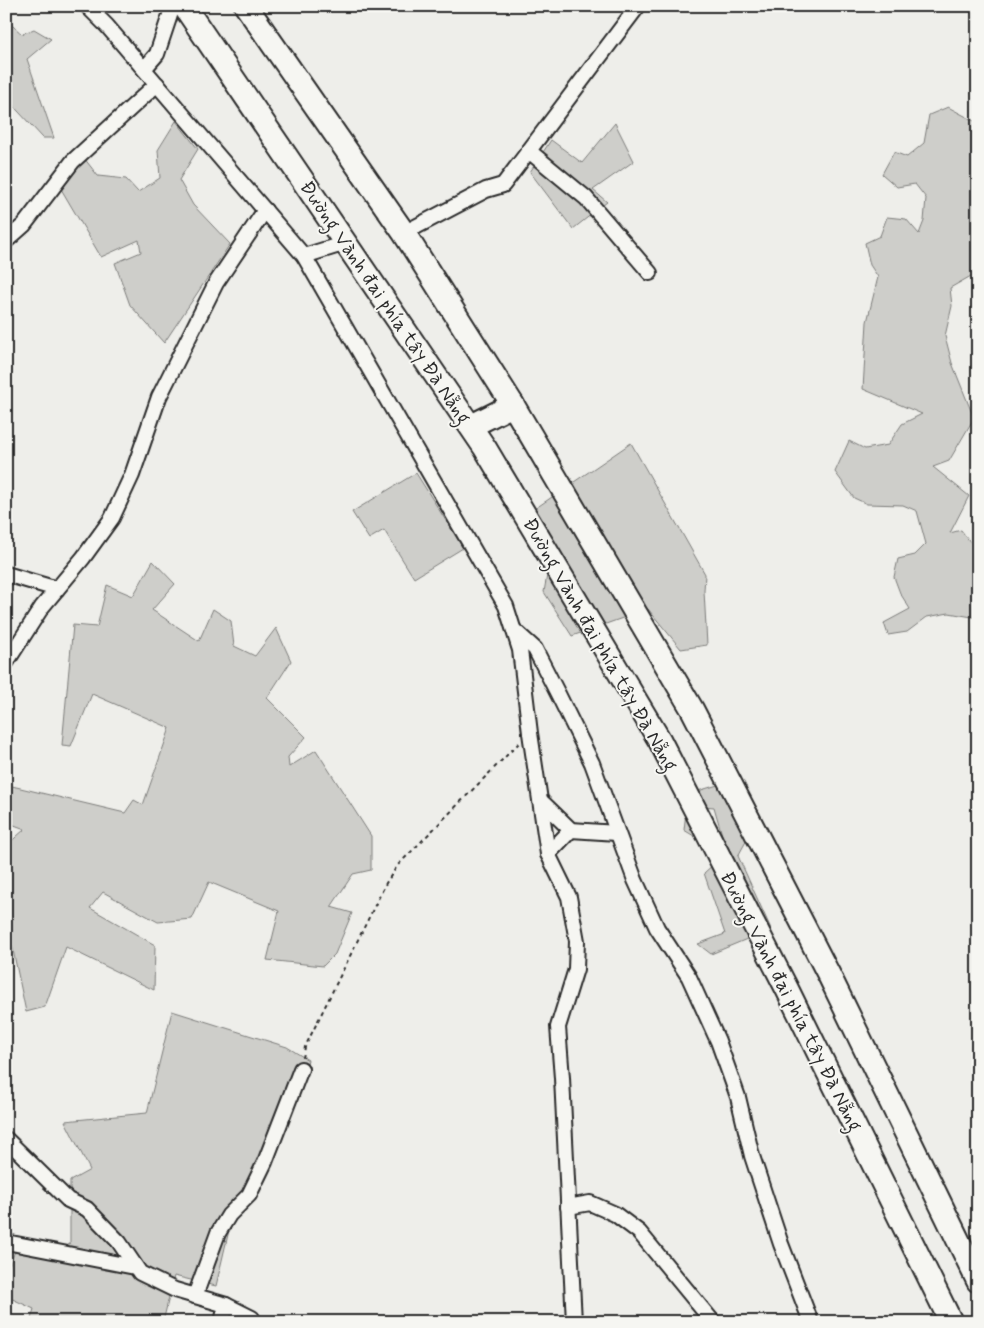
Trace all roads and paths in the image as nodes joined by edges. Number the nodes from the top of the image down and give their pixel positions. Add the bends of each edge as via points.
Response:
1 (87, 6) edge
2 (173, 6) edge
3 (184, 6) edge
4 (246, 6) edge
5 (638, 6) edge
6 (144, 69) junction
7 (157, 84) junction
8 (529, 151) junction
9 (265, 210) junction
10 (404, 233) junction
11 (6, 241) edge
12 (346, 243) junction
13 (304, 256) junction
14 (650, 273) dead end
15 (513, 405) junction
16 (471, 426) junction
17 (6, 574) edge
18 (58, 589) junction
19 (514, 630) junction
20 (6, 663) edge
21 (530, 733) junction
22 (540, 800) junction
23 (571, 830) junction
24 (617, 833) junction
25 (548, 854) junction
26 (301, 1069) joint
27 (6, 1139) edge
28 (568, 1207) junction
29 (6, 1242) edge
30 (135, 1266) junction
31 (978, 1281) edge
32 (195, 1296) junction
33 (226, 1305) junction
34 (222, 1322) edge
35 (254, 1322) edge
36 (574, 1322) edge
37 (713, 1322) edge
38 (811, 1322) edge
39 (951, 1322) edge

1 - 6 street
2 - 6 street via 157,54
3 - 12 main road, Đường Vành đai phía tây Đà Nẵng
4 - 10 main road, Đường Vành đai phía tây Đà Nẵng
5 - 8 street
6 - 7 street
7 - 9 street
7 - 11 street via 73,161 24,225
8 - 10 street via 503,185 486,190
8 - 14 street via 586,198
9 - 13 street
9 - 18 street via 216,283 159,397 132,475 112,518
10 - 15 main road, Đường Vành đai phía tây Đà Nẵng
12 - 13 street
12 - 16 main road, Đường Vành đai phía tây Đà Nẵng
13 - 19 street via 506,606
15 - 16 main road
15 - 31 main road, Đường Vành đai phía tây Đà Nẵng via 692,709 828,975
16 - 39 main road, Đường Vành đai phía tây Đà Nẵng via 660,741
17 - 18 street
18 - 20 street via 42,607
19 - 21 street via 520,650
19 - 24 street via 535,649 560,696 592,763
21 - 22 street
21 - 26 path via 398,865 305,1047
22 - 23 street
22 - 25 street
23 - 24 street
23 - 25 street
24 - 38 street via 657,928 689,977 718,1041 738,1097 752,1156 781,1244
25 - 28 street via 569,897 577,942 576,969 558,1027
26 - 32 street via 265,1162 249,1195 229,1215 218,1233
27 - 30 street via 68,1200 87,1209 119,1242
28 - 36 street
28 - 37 street via 590,1203 615,1214 639,1232
29 - 30 street
30 - 32 street via 140,1273
32 - 33 street
33 - 34 street
33 - 35 street

